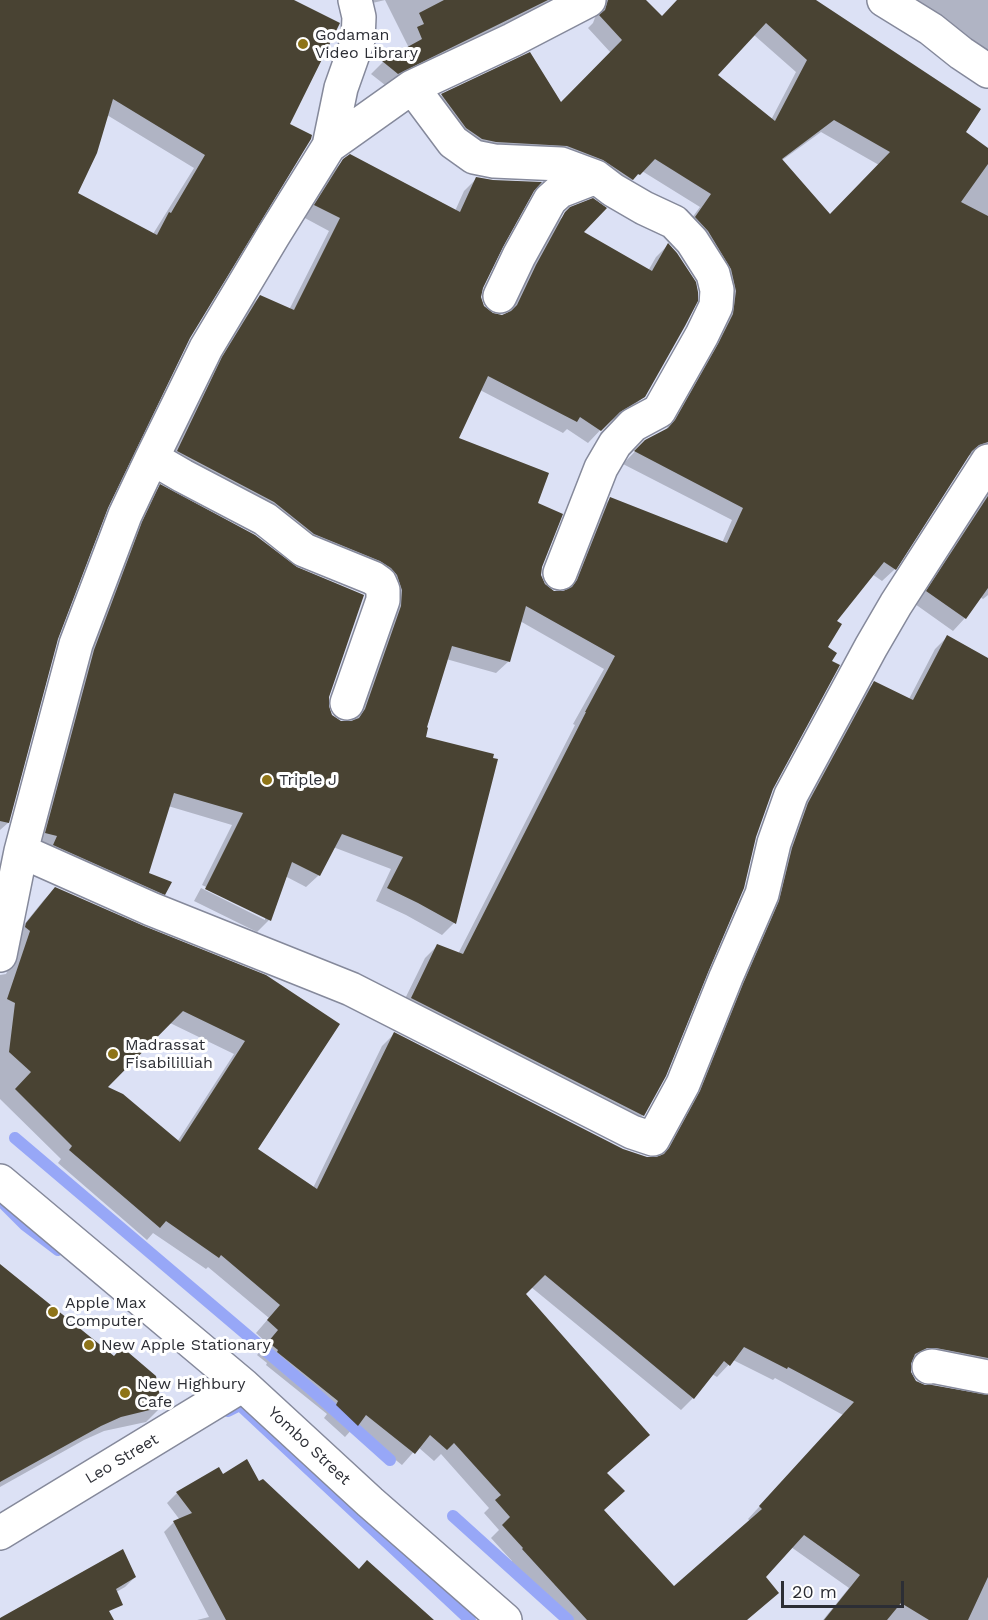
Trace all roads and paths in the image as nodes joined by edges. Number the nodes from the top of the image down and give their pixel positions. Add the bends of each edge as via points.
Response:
1 (355, 0) edge
2 (589, 0) edge
3 (884, 0) edge
4 (988, 71) edge
5 (412, 87) junction
6 (329, 146) junction
7 (596, 177) junction
8 (500, 296) dead end
9 (153, 458) junction
10 (988, 461) edge
11 (560, 573) dead end
12 (347, 703) dead end
13 (21, 851) junction
14 (0, 955) edge
15 (0, 1181) edge
16 (929, 1367) dead end
17 (988, 1377) edge
18 (243, 1385) junction
19 (0, 1533) edge
20 (505, 1620) edge

1 - 6 street via 358,40 341,87
2 - 5 street
3 - 4 street via 931,28
5 - 6 street
5 - 7 street via 453,142 474,156 561,164
6 - 9 street via 206,348
7 - 8 street via 560,191 550,200
7 - 11 street via 674,222 692,241 713,274 716,306 659,411 633,425 615,444 601,468
9 - 12 street via 265,519 304,550 380,583 384,590 382,600
9 - 13 street via 125,515 76,644
10 - 13 street via 891,612 791,795 762,894 683,1084 654,1138 632,1132 351,989 151,909
13 - 14 street
15 - 18 street, Yombo Street
16 - 17 street
18 - 19 street, Leo Street
18 - 20 street, Yombo Street

